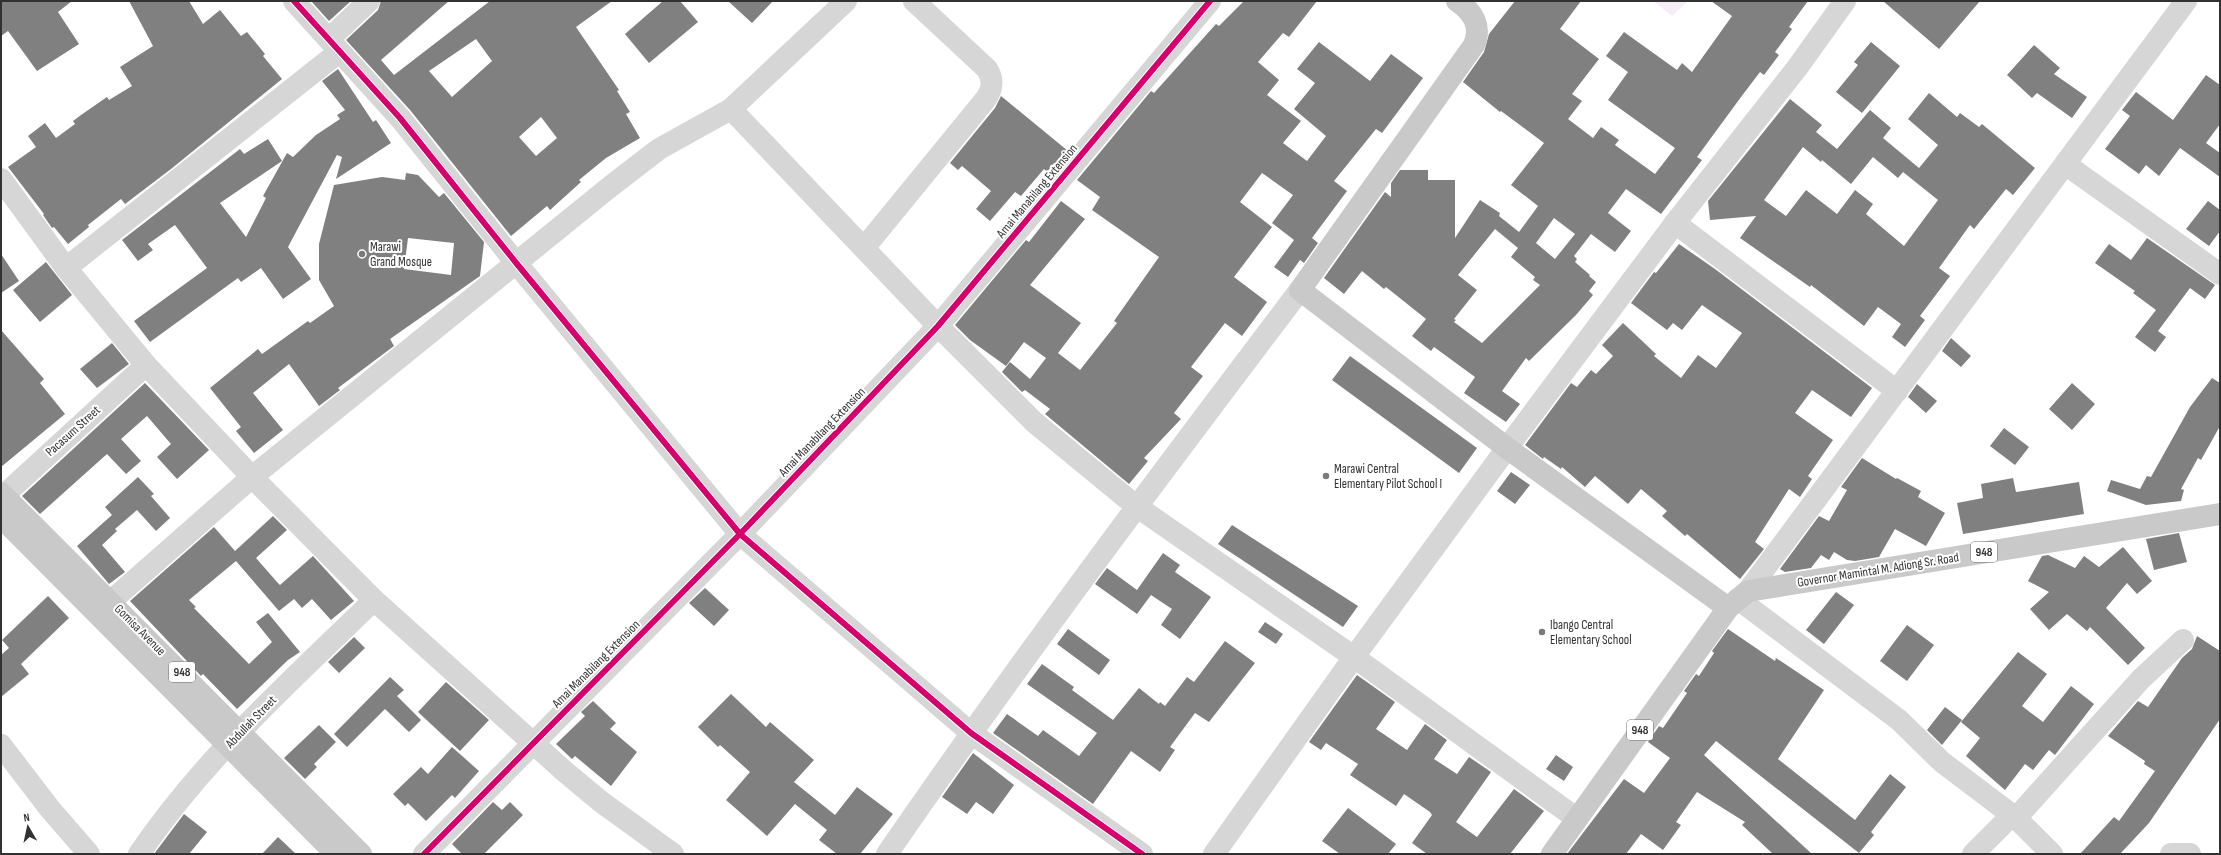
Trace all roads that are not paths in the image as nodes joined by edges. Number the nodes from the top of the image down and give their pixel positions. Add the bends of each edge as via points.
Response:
1 (294, 1) edge
2 (369, 1) edge
3 (846, 1) edge
4 (914, 1) edge
5 (1210, 1) edge
6 (1457, 1) edge
7 (1845, 1) edge
8 (2186, 1) edge
9 (334, 46) junction
10 (731, 109) junction
11 (2065, 164) junction
12 (1, 179) edge
13 (1675, 223) junction
14 (864, 248) junction
15 (517, 264) junction
16 (66, 268) junction
17 (2220, 274) edge
18 (1300, 290) junction
19 (938, 326) junction
20 (146, 365) junction
21 (1898, 391) junction
22 (1507, 448) junction
23 (252, 477) junction
24 (2, 495) edge
25 (1136, 506) junction
26 (2220, 514) edge
27 (1, 517) edge
28 (740, 534) junction
29 (1738, 599) junction
30 (374, 600) junction
31 (111, 601) junction
32 (2184, 640) dead end
33 (1354, 657) junction
34 (971, 733) junction
35 (233, 738) junction
36 (534, 744) junction
37 (1, 745) edge
38 (2014, 816) junction
39 (1576, 818) junction
40 (89, 854) edge
41 (139, 854) edge
42 (336, 854) edge
43 (361, 854) edge
44 (424, 854) edge
45 (673, 854) edge
46 (887, 854) edge
47 (1142, 854) edge
48 (1214, 854) edge
49 (1552, 854) edge
50 (1973, 854) edge
51 (2052, 854) edge
52 (2171, 854) edge
53 (2190, 854) edge

1 - 9 street
2 - 9 street
3 - 10 street
4 - 14 street via 987,69 992,79 991,90
5 - 19 street, Amai Manabilang Extension
6 - 18 main road via 1474,17 1478,28 1474,46
7 - 13 street via 1797,68
8 - 11 street
9 - 15 street via 400,118
9 - 16 street
10 - 14 street
10 - 15 street via 659,149
11 - 17 street
11 - 21 street
12 - 16 street
13 - 21 street
13 - 22 street
14 - 19 street
15 - 23 street
15 - 28 street
16 - 20 street
18 - 22 main road
18 - 25 street
19 - 25 street via 1034,422
19 - 28 street, Amai Manabilang Extension
20 - 23 street
20 - 24 street, Pacasum Street
21 - 29 street
22 - 29 main road
22 - 33 street
23 - 30 street
23 - 31 street
24 - 31 main road, Gomisa Avenue / 948
25 - 33 street
25 - 34 street
26 - 29 main road, Governor Mamintal M. Adiong Sr. Road / 948
27 - 35 main road, Gomisa Avenue / 948
28 - 34 street
28 - 36 street, Amai Manabilang Extension
29 - 38 street via 1899,720 1942,762
29 - 39 main road, 948
30 - 35 street, Abdullah Street
30 - 36 street
31 - 35 main road, Gomisa Avenue / 948
32 - 38 street via 2141,679
33 - 39 street
33 - 48 street
34 - 46 street
34 - 47 street
35 - 41 street, Abdullah Street
35 - 42 main road, Gomisa Avenue / 948
35 - 43 main road, Gomisa Avenue / 948
36 - 44 street, Amai Manabilang Extension
36 - 45 street via 600,801
37 - 40 street via 50,809
38 - 50 street
38 - 51 street
39 - 49 main road, 948
52 - 53 street

